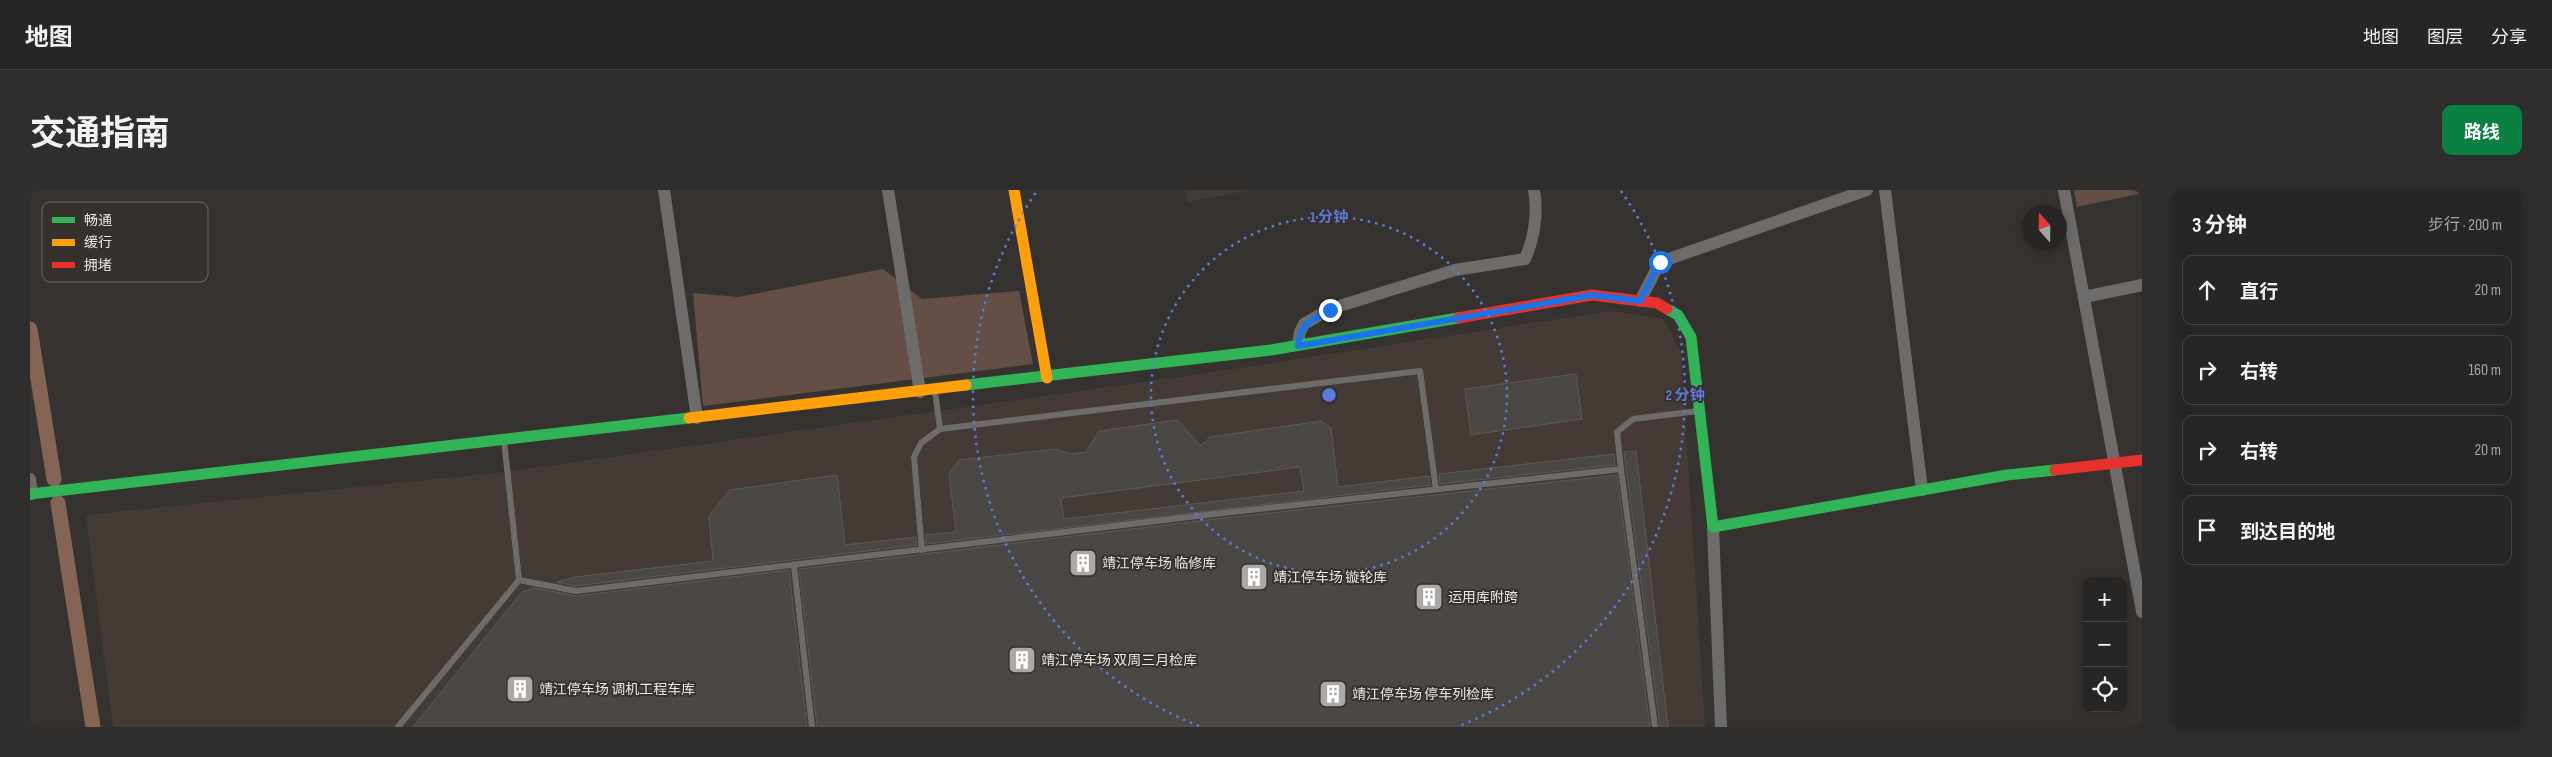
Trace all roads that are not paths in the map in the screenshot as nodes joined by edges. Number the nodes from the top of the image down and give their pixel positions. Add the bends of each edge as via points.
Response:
1 (664, 190) edge
2 (888, 190) edge
3 (1014, 190) edge
4 (1534, 190) edge
5 (1867, 190) edge
6 (1885, 190) edge
7 (2064, 190) edge
8 (2142, 285) edge
9 (2084, 297) junction
10 (1640, 301) junction
11 (1298, 346) junction
12 (1047, 378) junction
13 (935, 390) junction
14 (920, 392) junction
15 (1701, 411) junction
16 (697, 418) junction
17 (940, 429) junction
18 (504, 440) junction
19 (2142, 460) edge
20 (2115, 463) junction
21 (1621, 469) junction
22 (30, 479) edge
23 (1436, 490) junction
24 (1922, 490) junction
25 (31, 494) edge
26 (1713, 528) junction
27 (922, 550) junction
28 (794, 566) junction
29 (520, 580) junction
30 (2142, 612) edge
31 (398, 727) edge
32 (812, 727) edge
33 (1655, 727) edge
34 (1722, 727) edge

1 - 16 street
2 - 14 street
3 - 12 street
4 - 11 street via 1537,205 1534,240 1525,259 1455,270 1330,310 1304,324
5 - 10 street via 1660,262
6 - 24 street
7 - 9 street
8 - 9 street
9 - 20 street
10 - 11 street via 1592,295
10 - 15 street via 1657,303 1678,315 1691,337
11 - 12 street
12 - 13 street
13 - 14 street
13 - 17 lane
14 - 16 street
15 - 21 lane via 1632,420 1616,432
15 - 26 street
16 - 18 street
17 - 23 lane via 1420,371
17 - 27 lane via 921,442 914,457
18 - 25 street
18 - 29 lane
19 - 20 street
20 - 24 street via 2007,474
20 - 30 street
21 - 23 lane
21 - 33 lane
22 - 25 street
23 - 27 lane
24 - 26 street
26 - 34 street
27 - 28 lane
28 - 29 lane via 576,591
28 - 32 lane
29 - 31 lane

